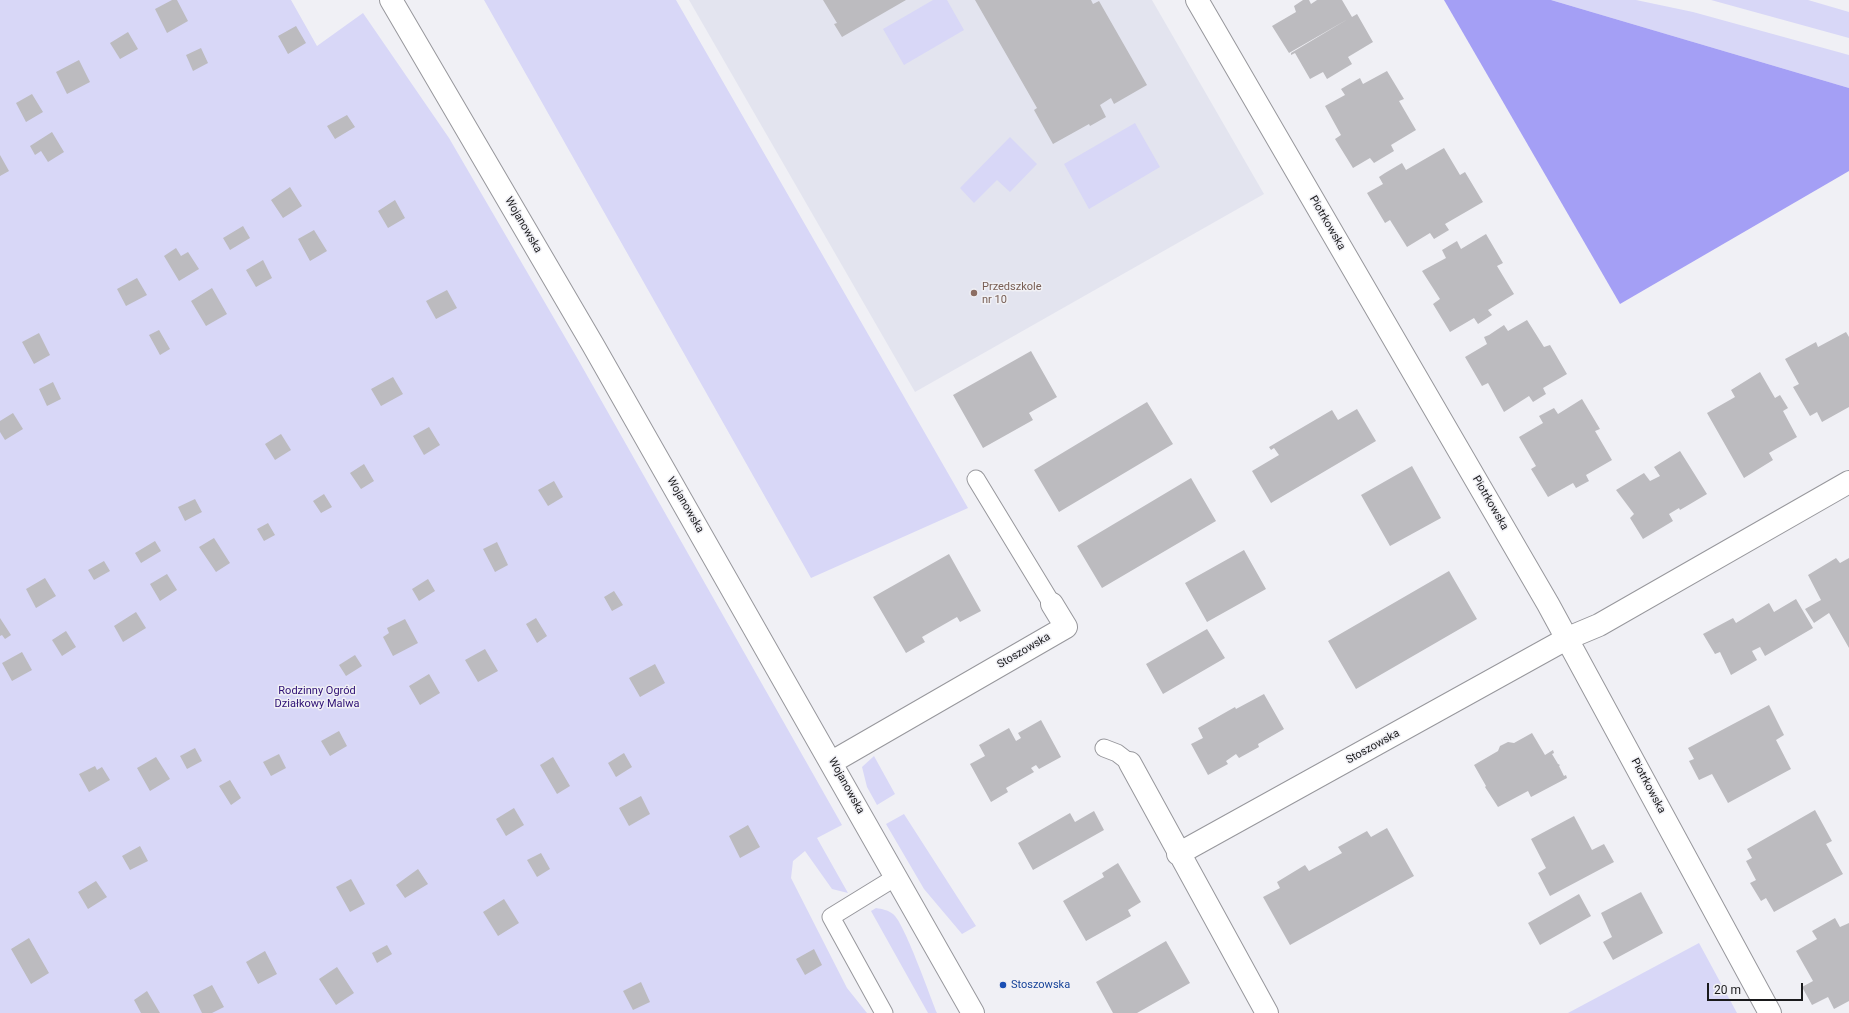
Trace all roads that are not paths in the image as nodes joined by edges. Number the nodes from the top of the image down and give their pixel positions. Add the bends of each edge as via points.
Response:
1 (391, 0) edge
2 (1197, 0) edge
3 (976, 479) dead end
4 (1849, 482) edge
5 (1052, 604) joint
6 (1568, 638) junction
7 (1104, 748) dead end
8 (832, 762) junction
9 (1130, 763) joint
10 (1178, 854) junction
11 (896, 876) junction
12 (884, 1013) edge
13 (973, 1013) edge
14 (1267, 1013) edge
15 (1770, 1013) edge

1 - 8 street, Wojanowska via 593,345
2 - 6 street, Piotrkowska
3 - 5 lane, Stoszowska
4 - 6 street, Stoszowska via 1599,625
5 - 8 street, Stoszowska via 1066,627
6 - 10 street, Stoszowska
6 - 15 street, Piotrkowska
7 - 9 lane via 1117,753
8 - 11 street, Wojanowska
9 - 10 street
10 - 14 street
11 - 12 lane via 831,917
11 - 13 street, Wojanowska

